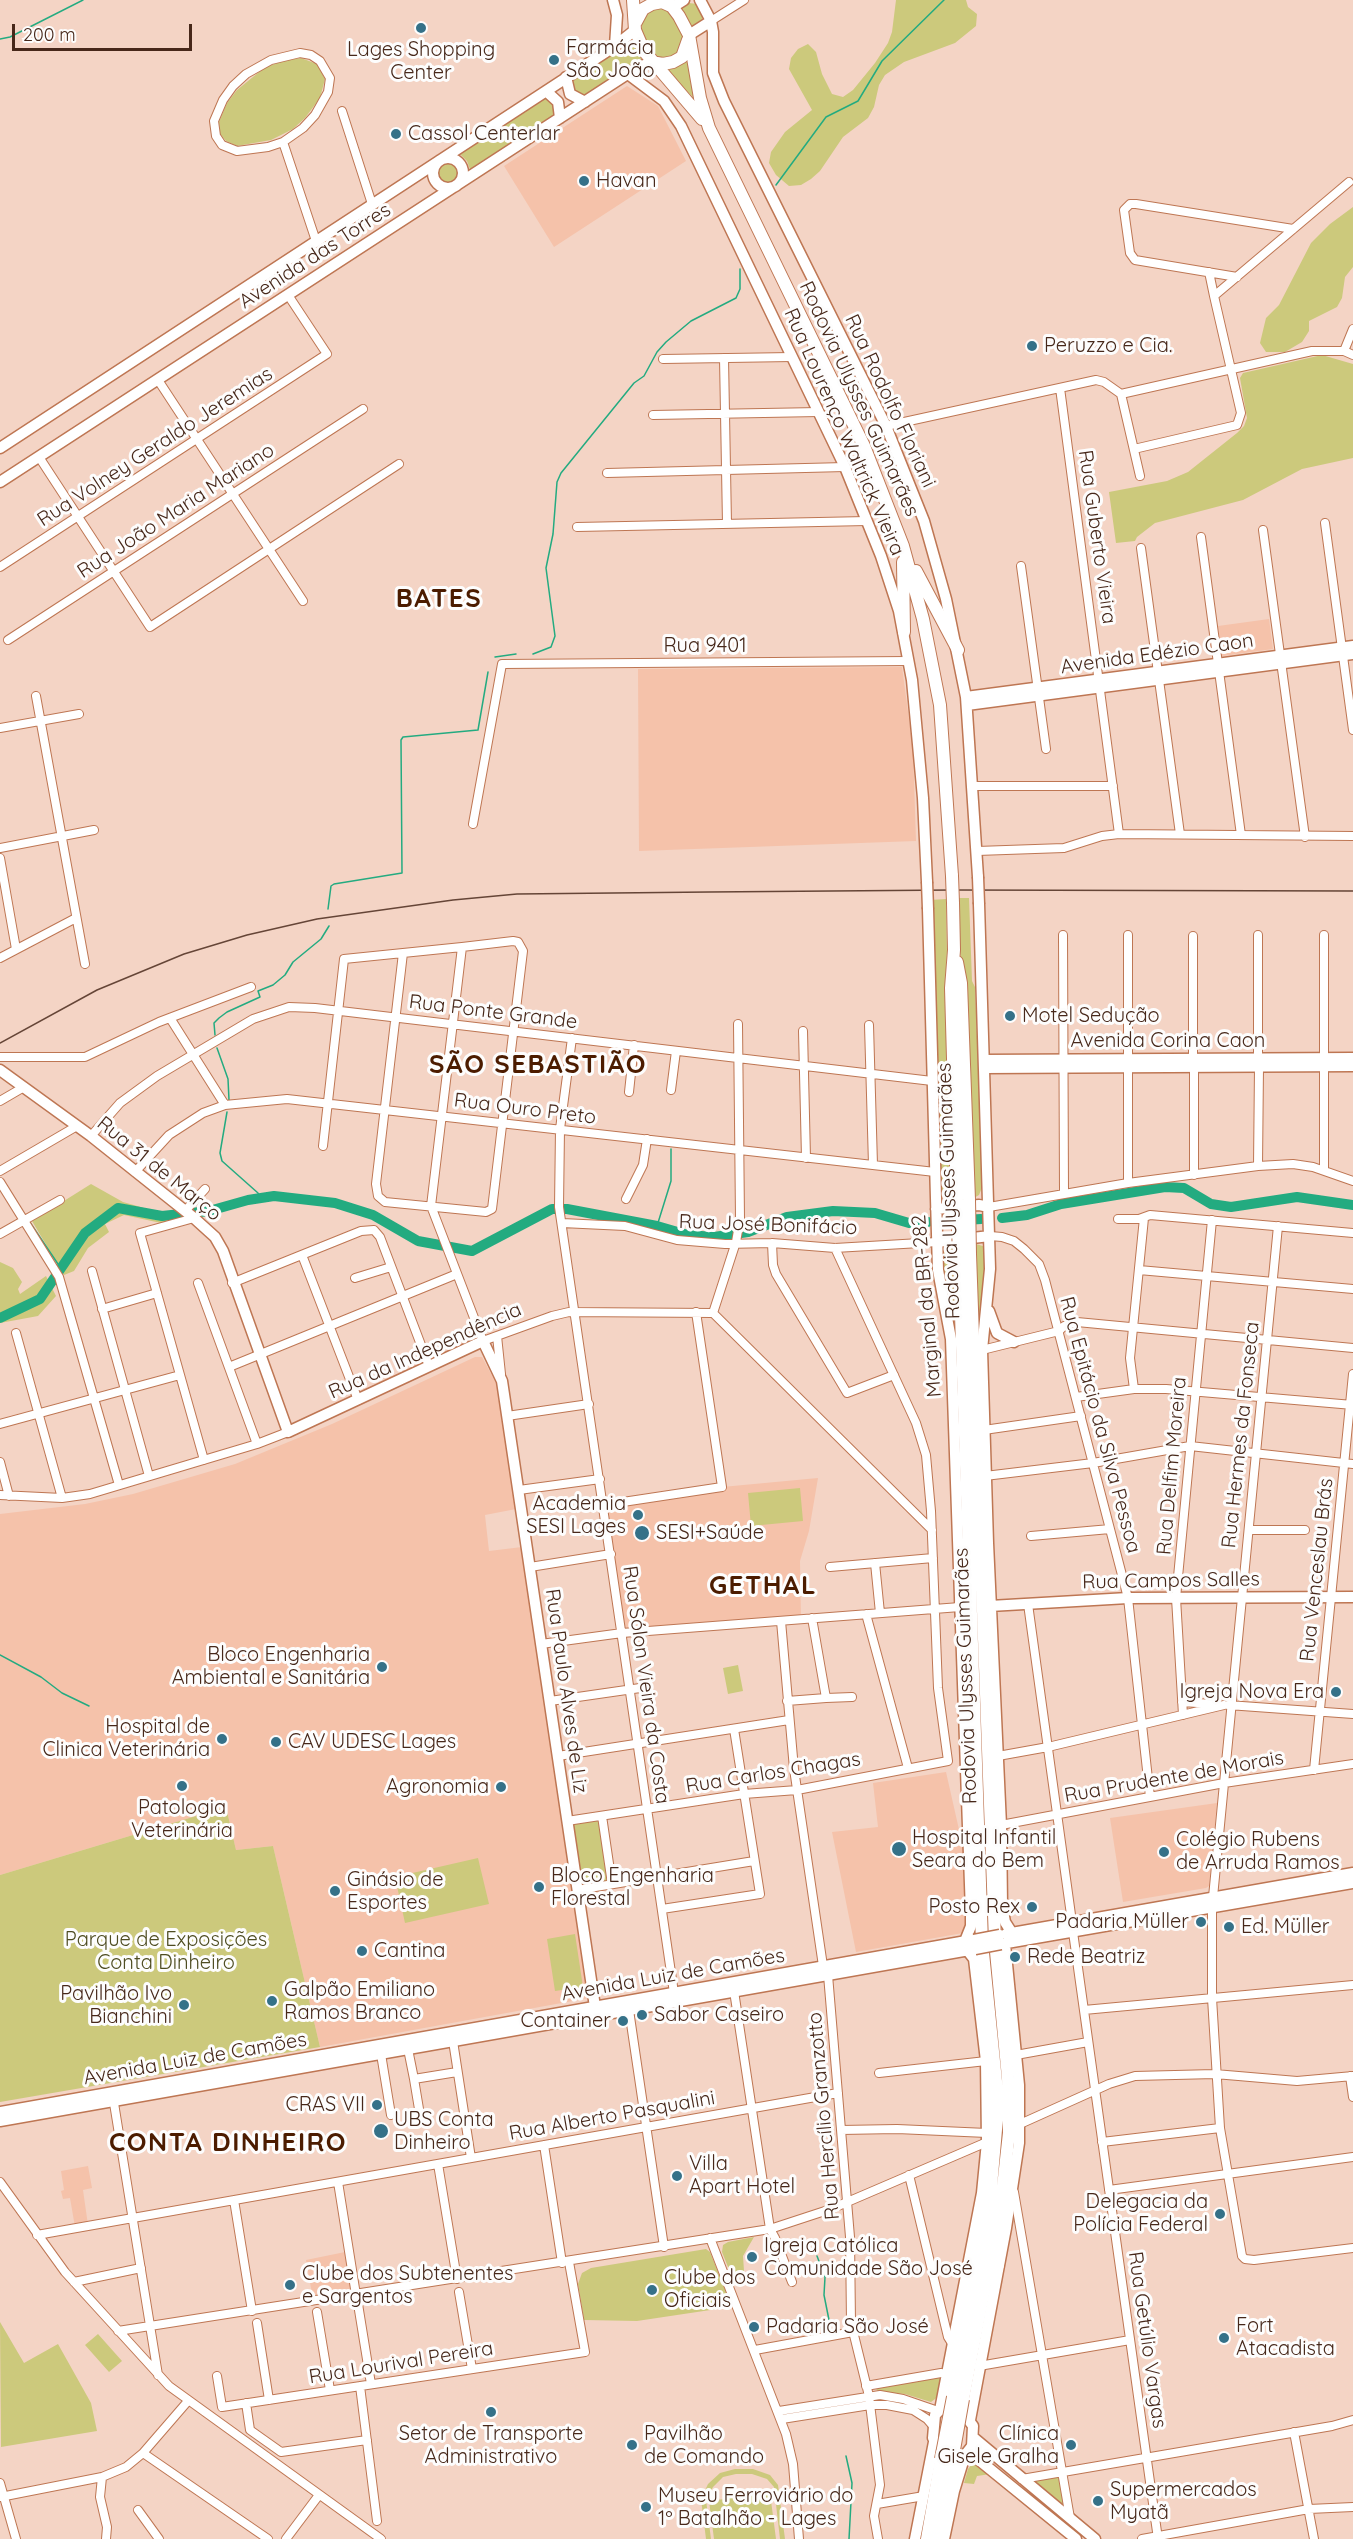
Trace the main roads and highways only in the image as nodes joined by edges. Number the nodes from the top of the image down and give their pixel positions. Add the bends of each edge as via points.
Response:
1 (614, 0) edge
2 (633, 0) edge
3 (700, 0) edge
4 (675, 2) edge
5 (711, 21) junction
6 (635, 30) junction
7 (689, 35) junction
8 (615, 46) junction
9 (651, 62) junction
10 (628, 74) junction
11 (567, 77) junction
12 (546, 91) junction
13 (585, 102) junction
14 (561, 118) junction
15 (709, 128) junction
16 (442, 158) junction
17 (456, 186) junction
18 (0, 448) edge
19 (0, 482) edge
20 (893, 517) junction
21 (903, 546) junction
22 (904, 632) junction
23 (958, 650) junction
24 (1348, 651) edge
25 (967, 701) junction
26 (927, 882) joint
27 (1353, 1058) edge
28 (1324, 1062) junction
29 (984, 1064) junction
30 (1353, 1066) edge
31 (0, 1070) edge
32 (989, 1207) junction
33 (936, 1209) junction
34 (990, 1236) junction
35 (937, 1242) junction
36 (965, 1255) junction
37 (988, 1305) junction
38 (483, 1341) joint
39 (1014, 1342) road end
40 (288, 1432) joint
41 (979, 1508) junction
42 (987, 1543) junction
43 (969, 1574) junction
44 (1353, 1597) edge
45 (990, 1606) junction
46 (960, 1607) junction
47 (991, 1632) junction
48 (961, 1637) junction
49 (972, 1659) junction
50 (985, 1668) junction
51 (1353, 1873) edge
52 (1353, 1882) edge
53 (1212, 1902) junction
54 (1072, 1927) junction
55 (1012, 1933) junction
56 (1002, 1941) junction
57 (970, 1945) junction
58 (860, 1960) junction
59 (826, 1971) junction
60 (840, 1973) junction
61 (595, 2007) junction
62 (633, 2009) junction
63 (347, 2055) junction
64 (113, 2097) junction
65 (0, 2112) edge
66 (0, 2121) edge
67 (1002, 2223) junction
68 (984, 2225) junction
69 (998, 2265) joint
70 (968, 2268) junction
71 (958, 2398) junction
72 (939, 2411) junction
73 (970, 2420) junction
74 (974, 2438) junction
75 (934, 2442) junction
76 (967, 2453) junction
77 (946, 2460) junction
78 (1074, 2538) edge
79 (915, 2539) edge
80 (927, 2539) edge
81 (937, 2539) edge
82 (945, 2539) edge
83 (1095, 2539) edge

1 - 8 main road
2 - 6 highway, Rodovia Ulysses Guimarães
3 - 5 main road, Rua Rodolfo Floriani
4 - 6 highway via 643,9
4 - 7 highway, Rodovia Ulysses Guimarães
5 - 7 main road
5 - 23 main road, Rua Rodolfo Floriani via 713,73 724,102 886,426 924,521
6 - 8 main road, Avenida das Torres
6 - 9 highway, Rodovia Ulysses Guimarães
7 - 9 highway via 682,57 663,64
7 - 15 highway, Rodovia Ulysses Guimarães
8 - 11 main road, Avenida das Torres
9 - 10 main road, Avenida das Torres
9 - 15 highway, Rodovia Ulysses Guimarães
10 - 13 main road, Avenida das Torres
10 - 22 main road, Rua Lourenço Waltrick Vieira via 675,114 845,467 888,575
11 - 12 main road, Avenida das Torres
11 - 13 main road via 570,94
12 - 14 main road via 558,102
12 - 16 main road, Avenida das Torres
13 - 14 main road, Avenida das Torres
14 - 17 main road, Avenida das Torres
15 - 20 highway, Rodovia Ulysses Guimarães via 864,446
16 - 17 main road via 452,158 462,168 462,178
16 - 17 main road via 434,170 435,179 442,186
16 - 18 main road, Avenida das Torres
17 - 19 main road, Avenida das Torres
20 - 21 highway, Rodovia Ulysses Guimarães
20 - 22 highway via 902,556
21 - 23 highway
21 - 36 highway, Rodovia Ulysses Guimarães, bridge via 940,705 954,950 961,982
22 - 26 main road, Rua Lourenço Waltrick Vieira via 922,788
23 - 25 main road, Rua Rodolfo Floriani
24 - 25 main road, Avenida Edézio Caon
25 - 29 main road, Rua Rodolfo Floriani, bridge via 974,786
26 - 33 main road, Marginal da BR-282, bridge
27 - 28 main road, Avenida Corina Caon
28 - 29 main road, Avenida Corina Caon
28 - 30 main road, Avenida Corina Caon
29 - 32 main road
31 - 40 main road, Rua 31 de Março via 191,1215 219,1244
32 - 33 main road
32 - 34 main road
33 - 35 main road, Marginal da BR-282
34 - 35 main road
34 - 37 main road
35 - 46 main road, Marginal da BR-282 via 950,1328
36 - 41 highway, Rodovia Ulysses Guimarães
36 - 43 highway, Rodovia Ulysses Guimarães
37 - 39 main road via 997,1333
37 - 42 main road via 981,1350
38 - 40 main road, Rua da Independência
38 - 61 main road, Rua Paulo Alves de Liz via 502,1381
41 - 42 highway
41 - 50 highway, Rodovia Ulysses Guimarães
42 - 45 main road
43 - 46 highway
43 - 49 highway, Rodovia Ulysses Guimarães
44 - 45 main road, Rua Campos Salles via 1128,1598
45 - 47 main road
46 - 48 main road, Marginal da BR-282
47 - 50 highway
47 - 55 main road via 1002,1905
48 - 49 highway
48 - 57 main road, Marginal da BR-282
49 - 68 highway, Rodovia Ulysses Guimarães via 981,1943 997,2100 995,2160
50 - 67 highway, Rodovia Ulysses Guimarães via 995,1941 1009,2096
51 - 53 main road, Avenida Luiz de Camões
52 - 53 main road, Avenida Luiz de Camões
53 - 54 main road, Avenida Luiz de Camões
54 - 55 main road, Avenida Luiz de Camões
54 - 56 main road, Avenida Luiz de Camões
55 - 56 main road, Avenida Luiz de Camões
56 - 57 main road, Avenida Luiz de Camões, bridge
56 - 67 main road via 1020,2124 1013,2185
57 - 58 main road, Avenida Luiz de Camões
57 - 60 main road, Avenida Luiz de Camões
57 - 70 main road, Marginal da BR-282 via 986,2061 987,2138
58 - 59 main road, Avenida Luiz de Camões
58 - 60 main road
59 - 60 main road, Avenida Luiz de Camões
59 - 61 main road, Avenida Luiz de Camões via 777,1975
59 - 62 main road, Avenida Luiz de Camões
61 - 62 main road via 603,2010 628,2005
61 - 63 main road, Avenida Luiz de Camões
62 - 63 main road, Avenida Luiz de Camões via 381,2054
63 - 64 main road, Avenida Luiz de Camões
64 - 65 main road, Avenida Luiz de Camões
64 - 66 main road, Avenida Luiz de Camões
67 - 69 highway
67 - 71 highway, Rodovia Ulysses Guimarães
68 - 70 highway
68 - 71 highway, Rodovia Ulysses Guimarães
69 - 73 main road
70 - 72 main road, Marginal da BR-282
71 - 77 highway, Rodovia Ulysses Guimarães, bridge
72 - 73 main road via 955,2409
72 - 75 main road via 933,2426
73 - 74 main road
74 - 76 main road
74 - 83 main road
75 - 76 main road via 949,2457 959,2458
75 - 79 main road
76 - 78 main road
76 - 82 main road via 954,2491
77 - 80 highway, Rodovia Ulysses Guimarães
77 - 81 highway, Rodovia Ulysses Guimarães

